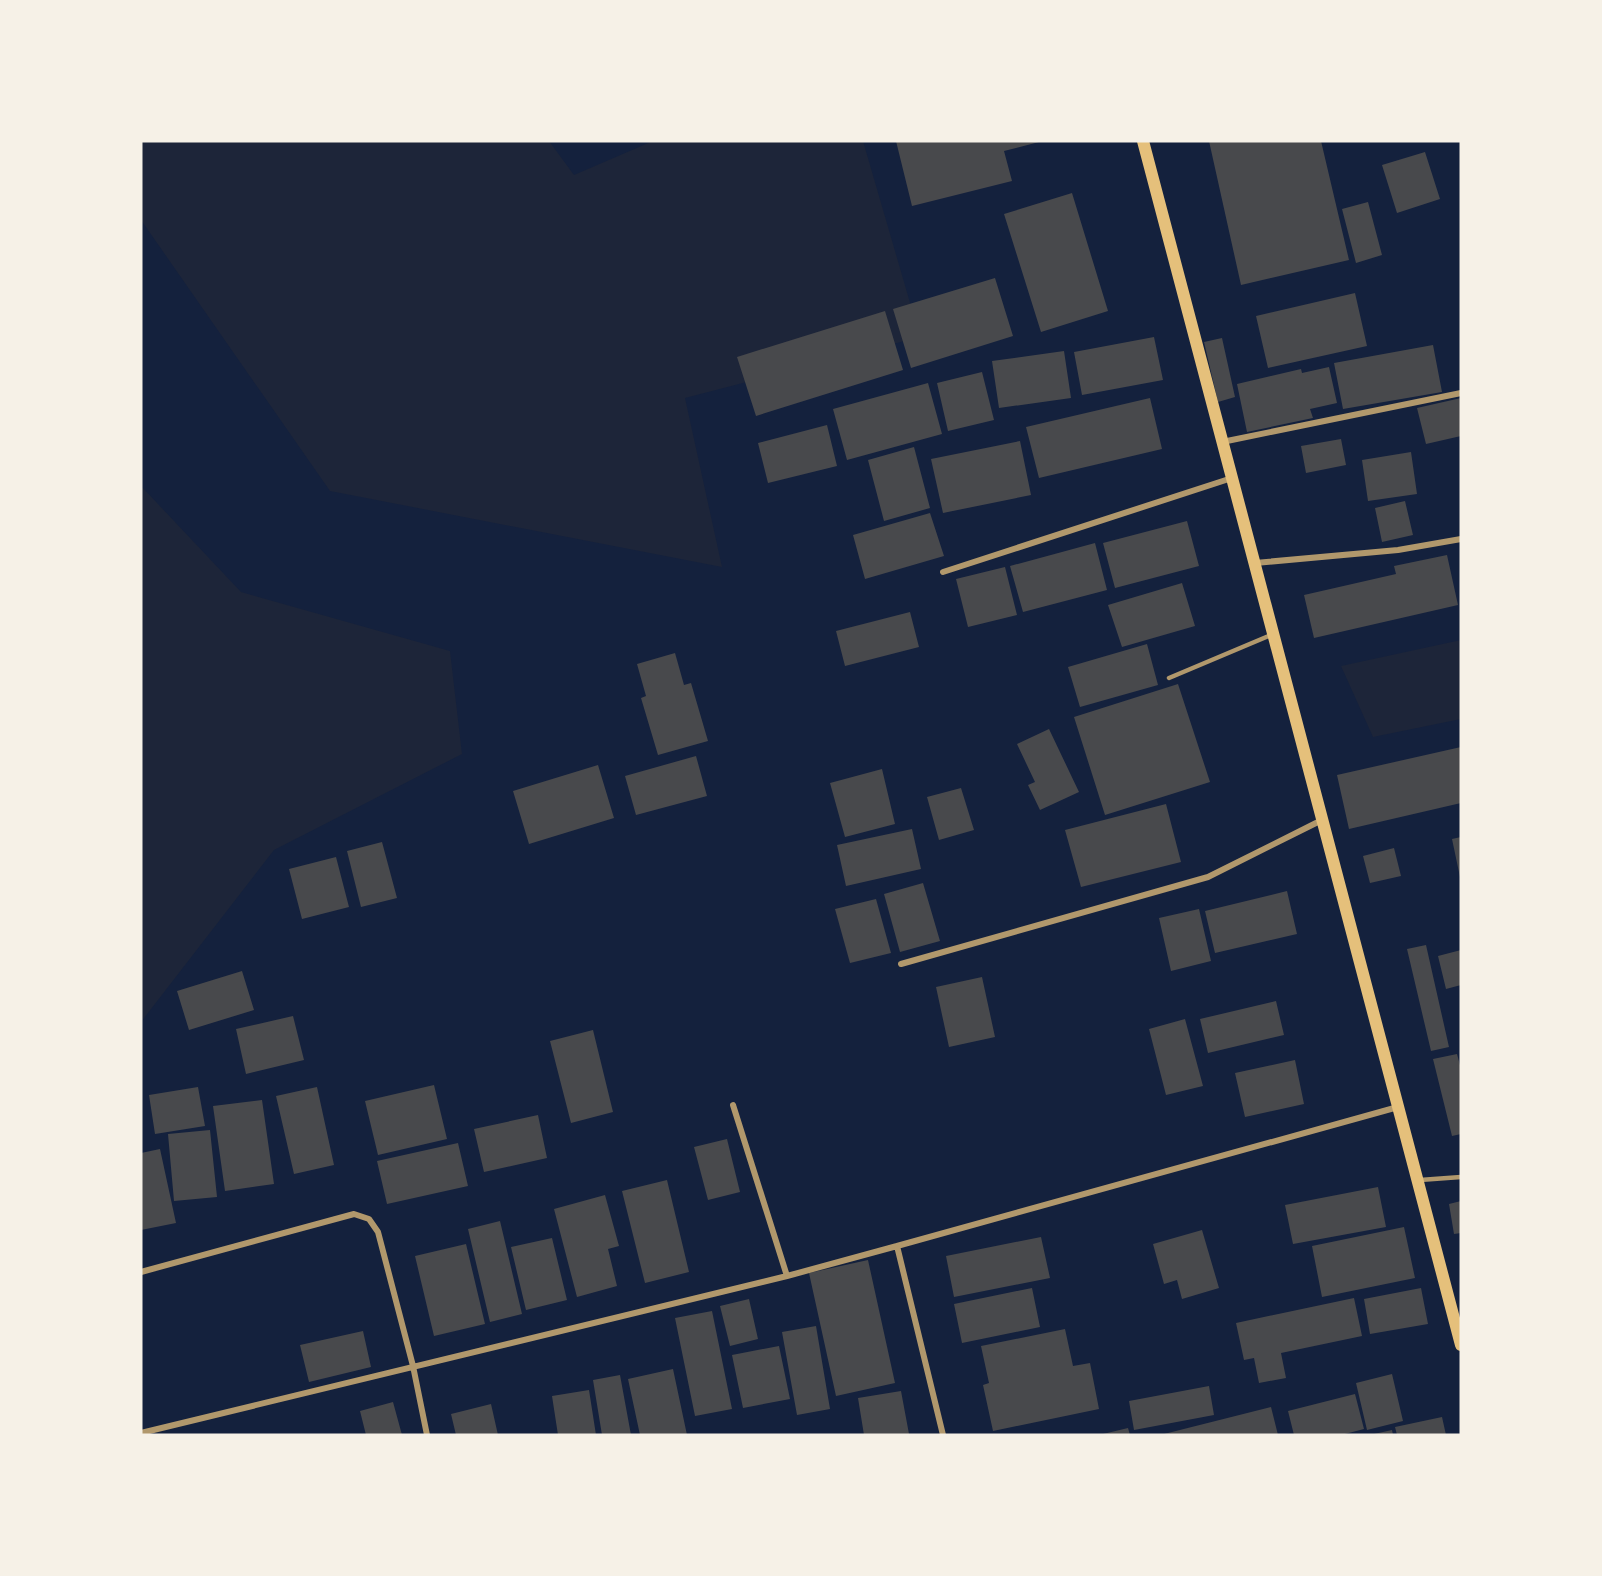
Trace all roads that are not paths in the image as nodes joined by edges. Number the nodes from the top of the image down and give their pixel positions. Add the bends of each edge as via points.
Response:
1 (1143, 141) edge
2 (1461, 393) edge
3 (1222, 442) junction
4 (1232, 478) junction
5 (1461, 539) edge
6 (1254, 563) junction
7 (943, 572) dead end
8 (1273, 634) junction
9 (1169, 678) dead end
10 (1322, 820) junction
11 (901, 964) dead end
12 (733, 1105) dead end
13 (1398, 1107) junction
14 (1461, 1178) edge
15 (1417, 1180) junction
16 (897, 1246) junction
17 (141, 1272) edge
18 (787, 1276) junction
19 (1461, 1346) edge
20 (413, 1366) junction
21 (141, 1433) edge
22 (427, 1435) edge
23 (943, 1435) edge

1 - 3 main road
2 - 3 street
3 - 4 main road
4 - 6 main road
4 - 7 street
5 - 6 street via 1398,550
6 - 8 main road
8 - 9 lane
8 - 10 main road
10 - 11 street via 1208,878
10 - 13 main road
12 - 18 street
13 - 15 main road
13 - 16 street
14 - 15 lane
15 - 19 main road
16 - 18 street
16 - 23 street
17 - 20 street via 354,1214 363,1216 378,1232
18 - 20 street
20 - 21 street
20 - 22 street

